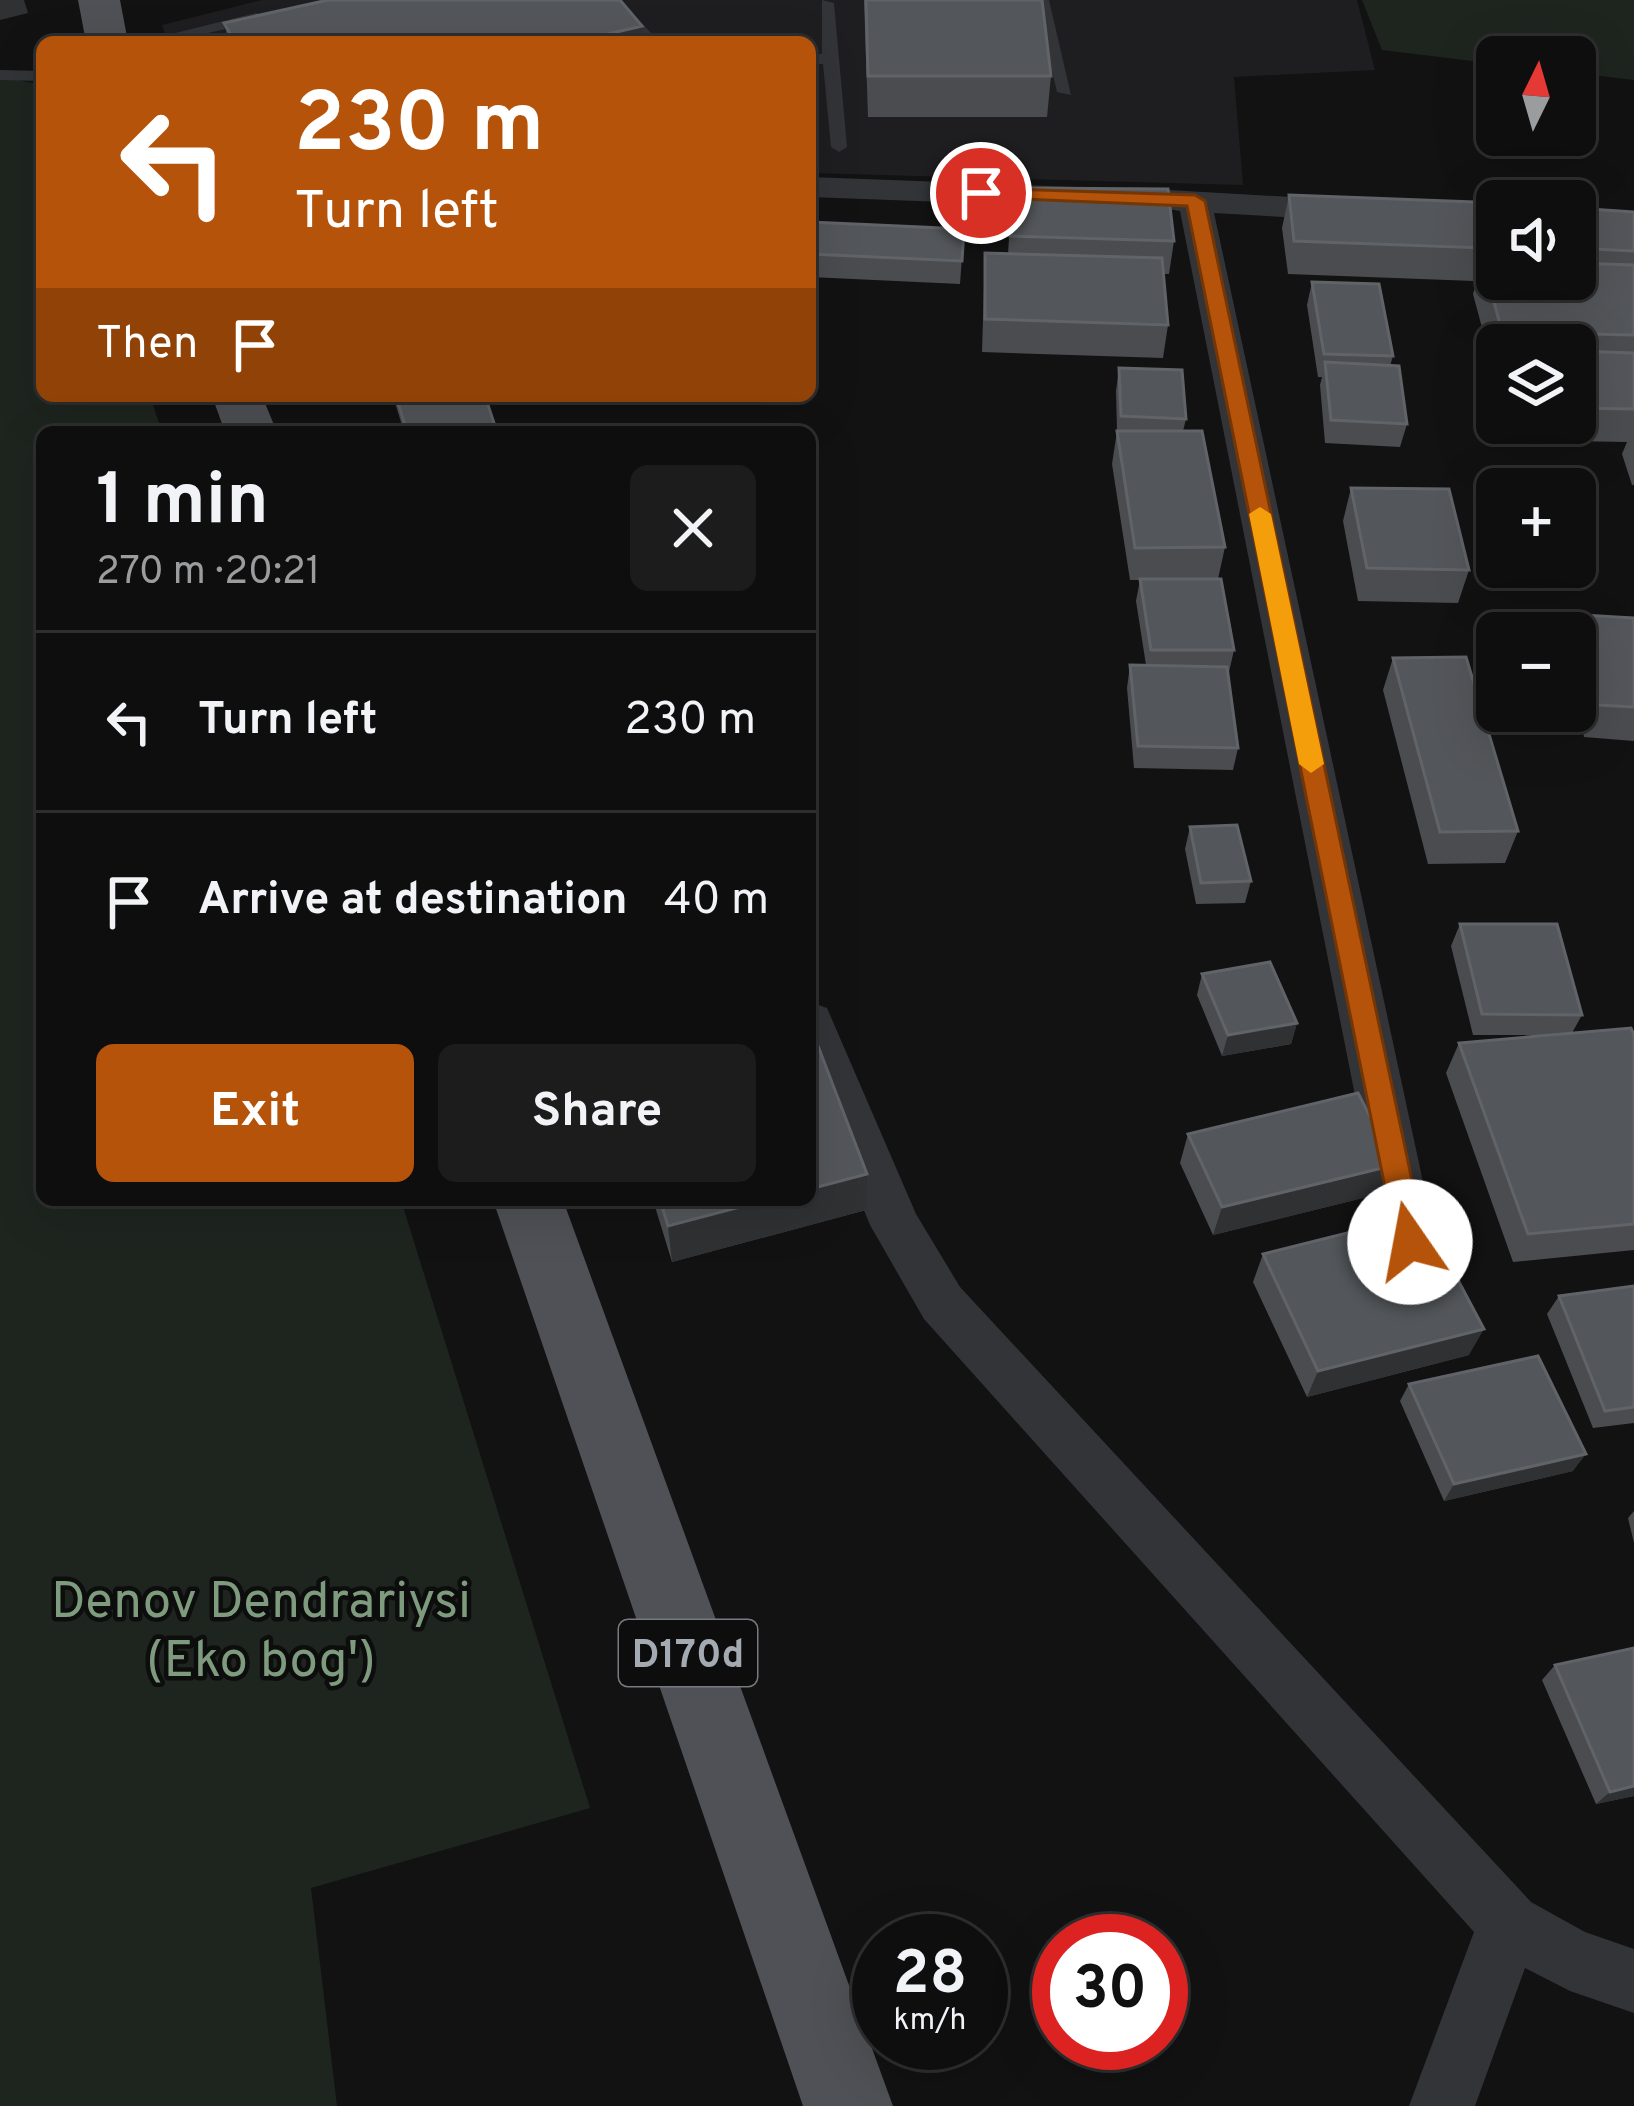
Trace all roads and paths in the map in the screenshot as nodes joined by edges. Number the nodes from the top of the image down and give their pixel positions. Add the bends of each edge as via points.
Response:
1 (99, 0) edge
2 (613, 0) edge
3 (1042, 0) edge
4 (827, 3) dead end
5 (277, 14) edge
6 (106, 36) edge
7 (175, 36) edge
8 (646, 36) edge
9 (816, 59) edge
10 (830, 59) junction
11 (0, 75) edge
12 (36, 76) edge
13 (1065, 92) dead end
14 (839, 146) dead end
15 (816, 187) edge
16 (1195, 201) junction
17 (1476, 218) edge
18 (816, 1035) edge
19 (531, 1206) edge
20 (1410, 1242) edge
21 (1509, 1924) junction
22 (1634, 1981) edge
23 (848, 2106) edge
24 (1442, 2106) edge

1 - 6 main road
2 - 8 lane
3 - 13 lane
4 - 10 lane
5 - 7 lane
9 - 10 lane
10 - 14 lane
11 - 12 lane
15 - 16 street
16 - 17 street
16 - 20 street
18 - 21 street via 895,1225 942,1303
19 - 23 main road, D170d
21 - 22 street via 1570,1959
21 - 24 street

